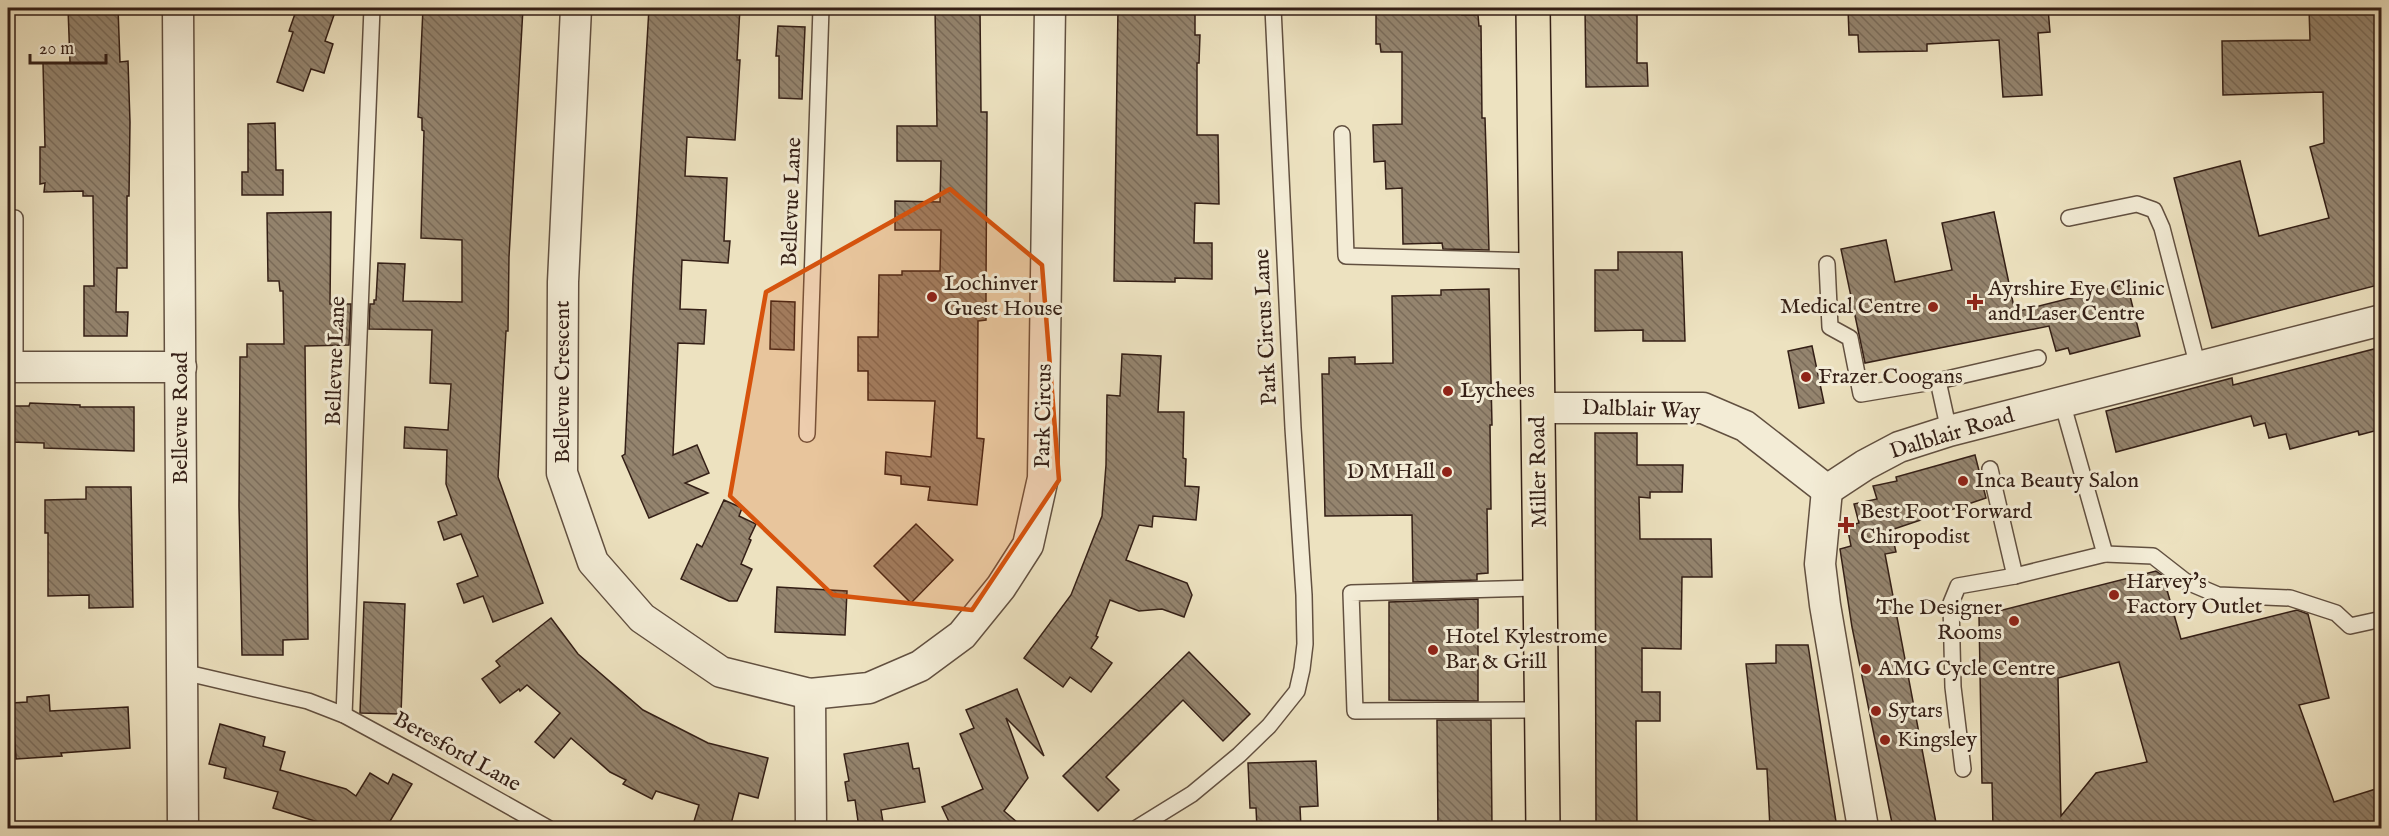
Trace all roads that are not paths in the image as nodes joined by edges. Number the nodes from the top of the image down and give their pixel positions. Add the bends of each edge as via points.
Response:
1 (178, 8) edge
2 (372, 8) edge
3 (576, 8) edge
4 (821, 8) edge
5 (1050, 8) edge
6 (1273, 8) edge
7 (1533, 8) edge
8 (1342, 134) dead end
9 (15, 218) dead end
10 (2069, 218) dead end
11 (1536, 261) junction
12 (1827, 264) dead end
13 (2382, 320) edge
14 (2038, 358) dead end
15 (11, 367) edge
16 (181, 367) junction
17 (2198, 367) junction
18 (1938, 381) junction
19 (2062, 402) junction
20 (1538, 408) junction
21 (1949, 431) junction
22 (807, 434) dead end
23 (1990, 470) dead end
24 (1827, 490) junction
25 (2105, 554) junction
26 (2015, 576) junction
27 (1540, 588) junction
28 (2382, 619) edge
29 (183, 672) junction
30 (810, 694) junction
31 (1542, 710) junction
32 (344, 715) junction
33 (1963, 769) dead end
34 (183, 828) edge
35 (548, 828) edge
36 (811, 828) edge
37 (1137, 828) edge
38 (1543, 828) edge
39 (1863, 828) edge

1 - 16 street, Bellevue Road
2 - 32 lane, Bellevue Lane
3 - 30 street, Bellevue Crescent via 563,282 562,473 593,562 642,618 721,672
4 - 22 lane, Bellevue Lane
5 - 30 street, Park Circus via 1043,478 1028,544 1001,587 962,635 920,666 869,688
6 - 37 lane, Park Circus Lane via 1305,644 1297,691 1269,726 1217,775
7 - 11 main road, Miller Road
8 - 11 lane via 1346,256
9 - 15 lane
10 - 17 lane via 2137,204 2154,210
11 - 20 main road, Miller Road
12 - 18 lane via 1830,327 1850,338 1861,394
13 - 17 street, Dalblair Road
14 - 18 lane
15 - 16 street
16 - 29 street, Bellevue Road
17 - 19 street, Dalblair Road
18 - 21 lane
19 - 21 street, Dalblair Road
19 - 25 lane
20 - 24 street, Dalblair Way via 1703,408 1745,426
20 - 27 main road, Miller Road
21 - 24 street, Dalblair Road via 1899,447
23 - 26 lane
24 - 39 street via 1821,564 1825,605
25 - 26 lane
25 - 28 lane via 2153,556 2185,581 2218,595 2290,598 2336,613 2350,626
26 - 33 lane via 1958,585 1951,603 1953,687
27 - 31 main road, Miller Road
27 - 31 lane via 1351,593 1355,711
29 - 32 lane, Beresford Lane via 308,701
29 - 34 street, Bellevue Road
30 - 36 street
31 - 38 main road, Miller Road
32 - 35 lane, Beresford Lane

